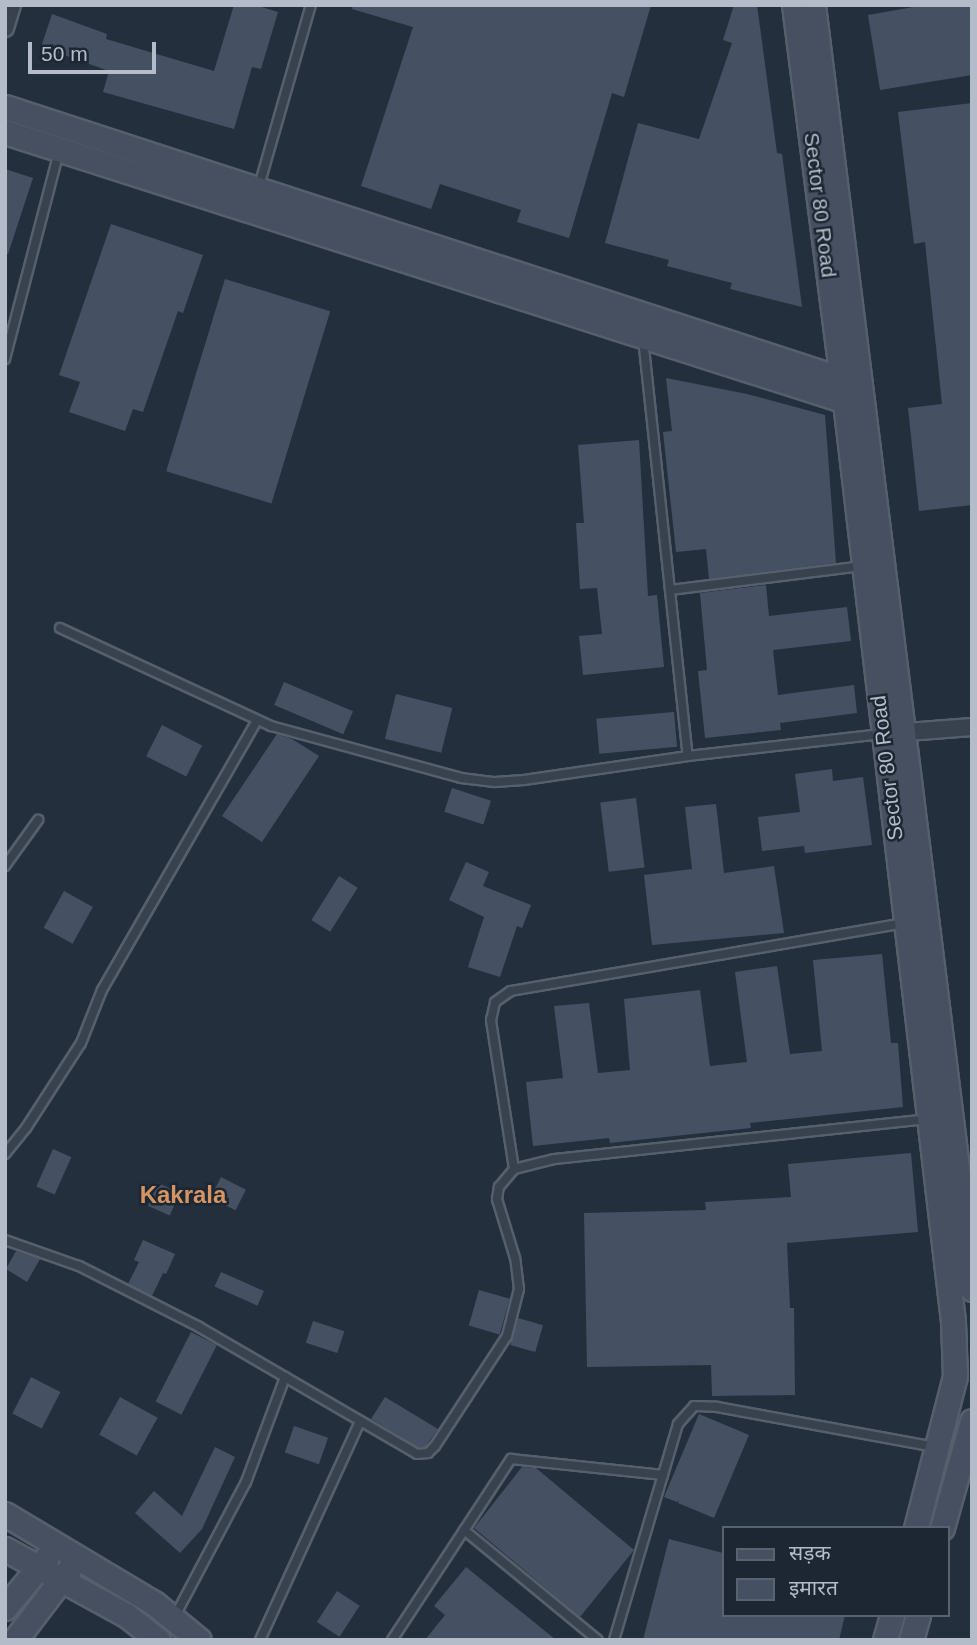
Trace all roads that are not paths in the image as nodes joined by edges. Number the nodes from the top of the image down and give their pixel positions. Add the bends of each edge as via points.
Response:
1 (12, 5) edge
2 (311, 5) edge
3 (794, 5) edge
4 (813, 5) edge
5 (5, 28) edge
6 (5, 107) edge
7 (5, 132) edge
8 (60, 150) junction
9 (258, 189) junction
10 (643, 338) junction
11 (5, 359) edge
12 (853, 394) junction
13 (863, 566) junction
14 (670, 590) junction
15 (60, 628) dead end
16 (257, 720) junction
17 (972, 726) edge
18 (893, 733) junction
19 (688, 756) junction
20 (38, 820) dead end
21 (5, 866) edge
22 (905, 923) junction
23 (951, 1115) junction
24 (928, 1119) junction
25 (5, 1154) edge
26 (514, 1169) junction
27 (5, 1240) edge
28 (972, 1289) edge
29 (285, 1377) junction
30 (972, 1421) edge
31 (360, 1422) junction
32 (938, 1448) junction
33 (663, 1475) junction
34 (5, 1514) edge
35 (917, 1526) edge
36 (943, 1526) edge
37 (464, 1530) junction
38 (60, 1544) junction
39 (5, 1549) edge
40 (81, 1558) junction
41 (37, 1567) junction
42 (59, 1578) junction
43 (8, 1601) edge
44 (34, 1614) junction
45 (891, 1617) edge
46 (917, 1617) edge
47 (173, 1619) junction
48 (15, 1640) edge
49 (158, 1640) edge
50 (199, 1640) edge
51 (260, 1640) edge
52 (391, 1640) edge
53 (598, 1640) edge
54 (614, 1640) edge
55 (885, 1640) edge
56 (911, 1640) edge

1 - 5 street
2 - 9 lane
3 - 12 street, Sector 80 Road
4 - 12 street, Sector 80 Road
6 - 9 street
7 - 8 street
8 - 10 street
8 - 11 lane
9 - 12 street
10 - 12 street
10 - 14 lane
12 - 13 street, Sector 80 Road
12 - 18 street, Sector 80 Road
13 - 14 lane
13 - 18 street, Sector 80 Road
14 - 19 lane
15 - 16 lane
16 - 19 lane via 461,778 495,782
16 - 25 lane via 102,990 81,1043
17 - 18 street
18 - 19 lane
18 - 22 street, Sector 80 Road
18 - 23 street, Sector 80 Road
20 - 21 lane
22 - 24 street, Sector 80 Road
22 - 26 lane via 511,990 495,1002 491,1020
23 - 24 lane
23 - 28 street, Sector 80 Road
24 - 26 lane via 554,1159
24 - 32 street, Sector 80 Road via 953,1322 955,1376
26 - 31 lane via 499,1187 497,1199 519,1289 507,1336 428,1453 417,1454
27 - 29 lane via 79,1266
29 - 31 lane
29 - 47 lane via 246,1482
30 - 36 street
31 - 51 lane
32 - 33 lane via 694,1406 678,1424
32 - 35 street, Sector 80 Road
33 - 37 lane via 511,1458
33 - 54 lane
34 - 38 street
37 - 52 lane
37 - 53 lane
38 - 40 street
38 - 41 street
39 - 41 street
40 - 42 street
40 - 47 street
41 - 42 street
41 - 43 street
42 - 44 street
42 - 49 street via 125,1615
43 - 44 lane
44 - 48 street
45 - 55 street
46 - 56 street
47 - 50 street

